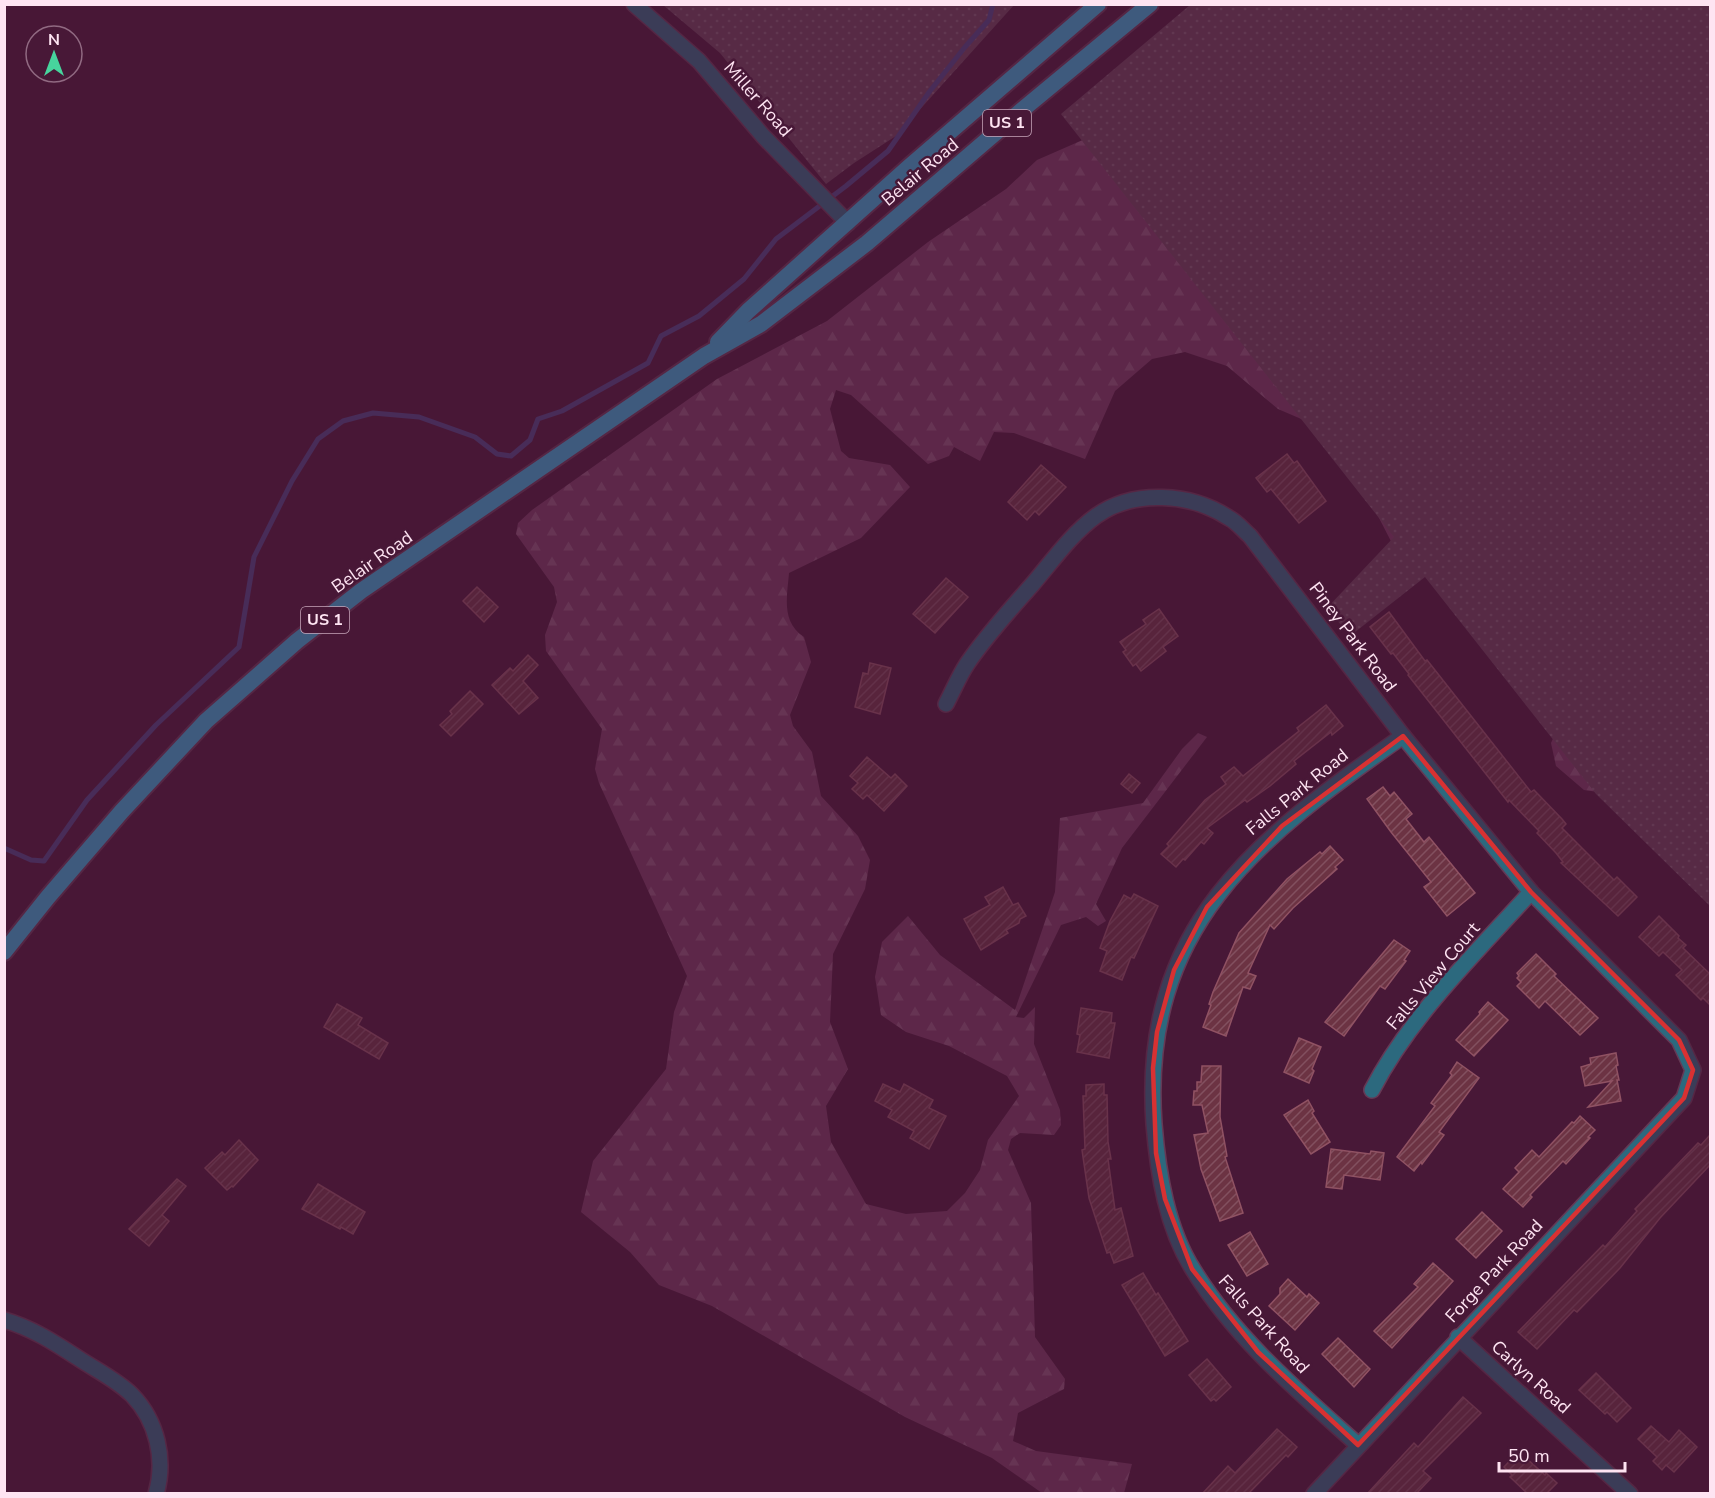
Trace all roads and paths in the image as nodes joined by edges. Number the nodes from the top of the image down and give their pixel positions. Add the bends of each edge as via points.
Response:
1 (634, 4) edge
2 (1098, 4) edge
3 (1150, 4) edge
4 (848, 223) junction
5 (867, 243) junction
6 (704, 356) junction
7 (946, 704) dead end
8 (1403, 736) junction
9 (1531, 892) junction
10 (4, 952) edge
11 (1693, 1070) joint
12 (1372, 1090) dead end
13 (4, 1320) edge
14 (1458, 1337) junction
15 (1358, 1445) junction
16 (156, 1494) edge
17 (1314, 1494) edge
18 (1630, 1494) edge

1 - 4 street, Miller Road via 699,62 763,136
2 - 4 highway, Belair Road / US 1
3 - 5 highway, Belair Road / US 1
4 - 5 highway
4 - 6 highway, Belair Road / US 1 via 748,311
5 - 6 highway, Belair Road / US 1 via 761,324
6 - 10 highway, Belair Road / US 1 via 361,591 297,641 183,745
7 - 8 street, Piney Park Road via 967,665 992,631 1079,531 1115,504 1174,498 1229,518 1250,536
8 - 9 street, Piney Park Road
8 - 15 street, Falls Park Road via 1282,826 1207,907 1171,980 1157,1032 1153,1068 1156,1153 1165,1198 1192,1269 1211,1298 1258,1352
9 - 11 street, Piney Park Road via 1679,1040
9 - 12 street, Falls View Court via 1426,1009
11 - 14 street, Forge Park Road via 1684,1098
13 - 16 street via 44,1337 123,1387 139,1403 158,1443
14 - 15 street, Forge Park Road
14 - 18 street, Carlyn Road
15 - 17 street, Forge Park Road

